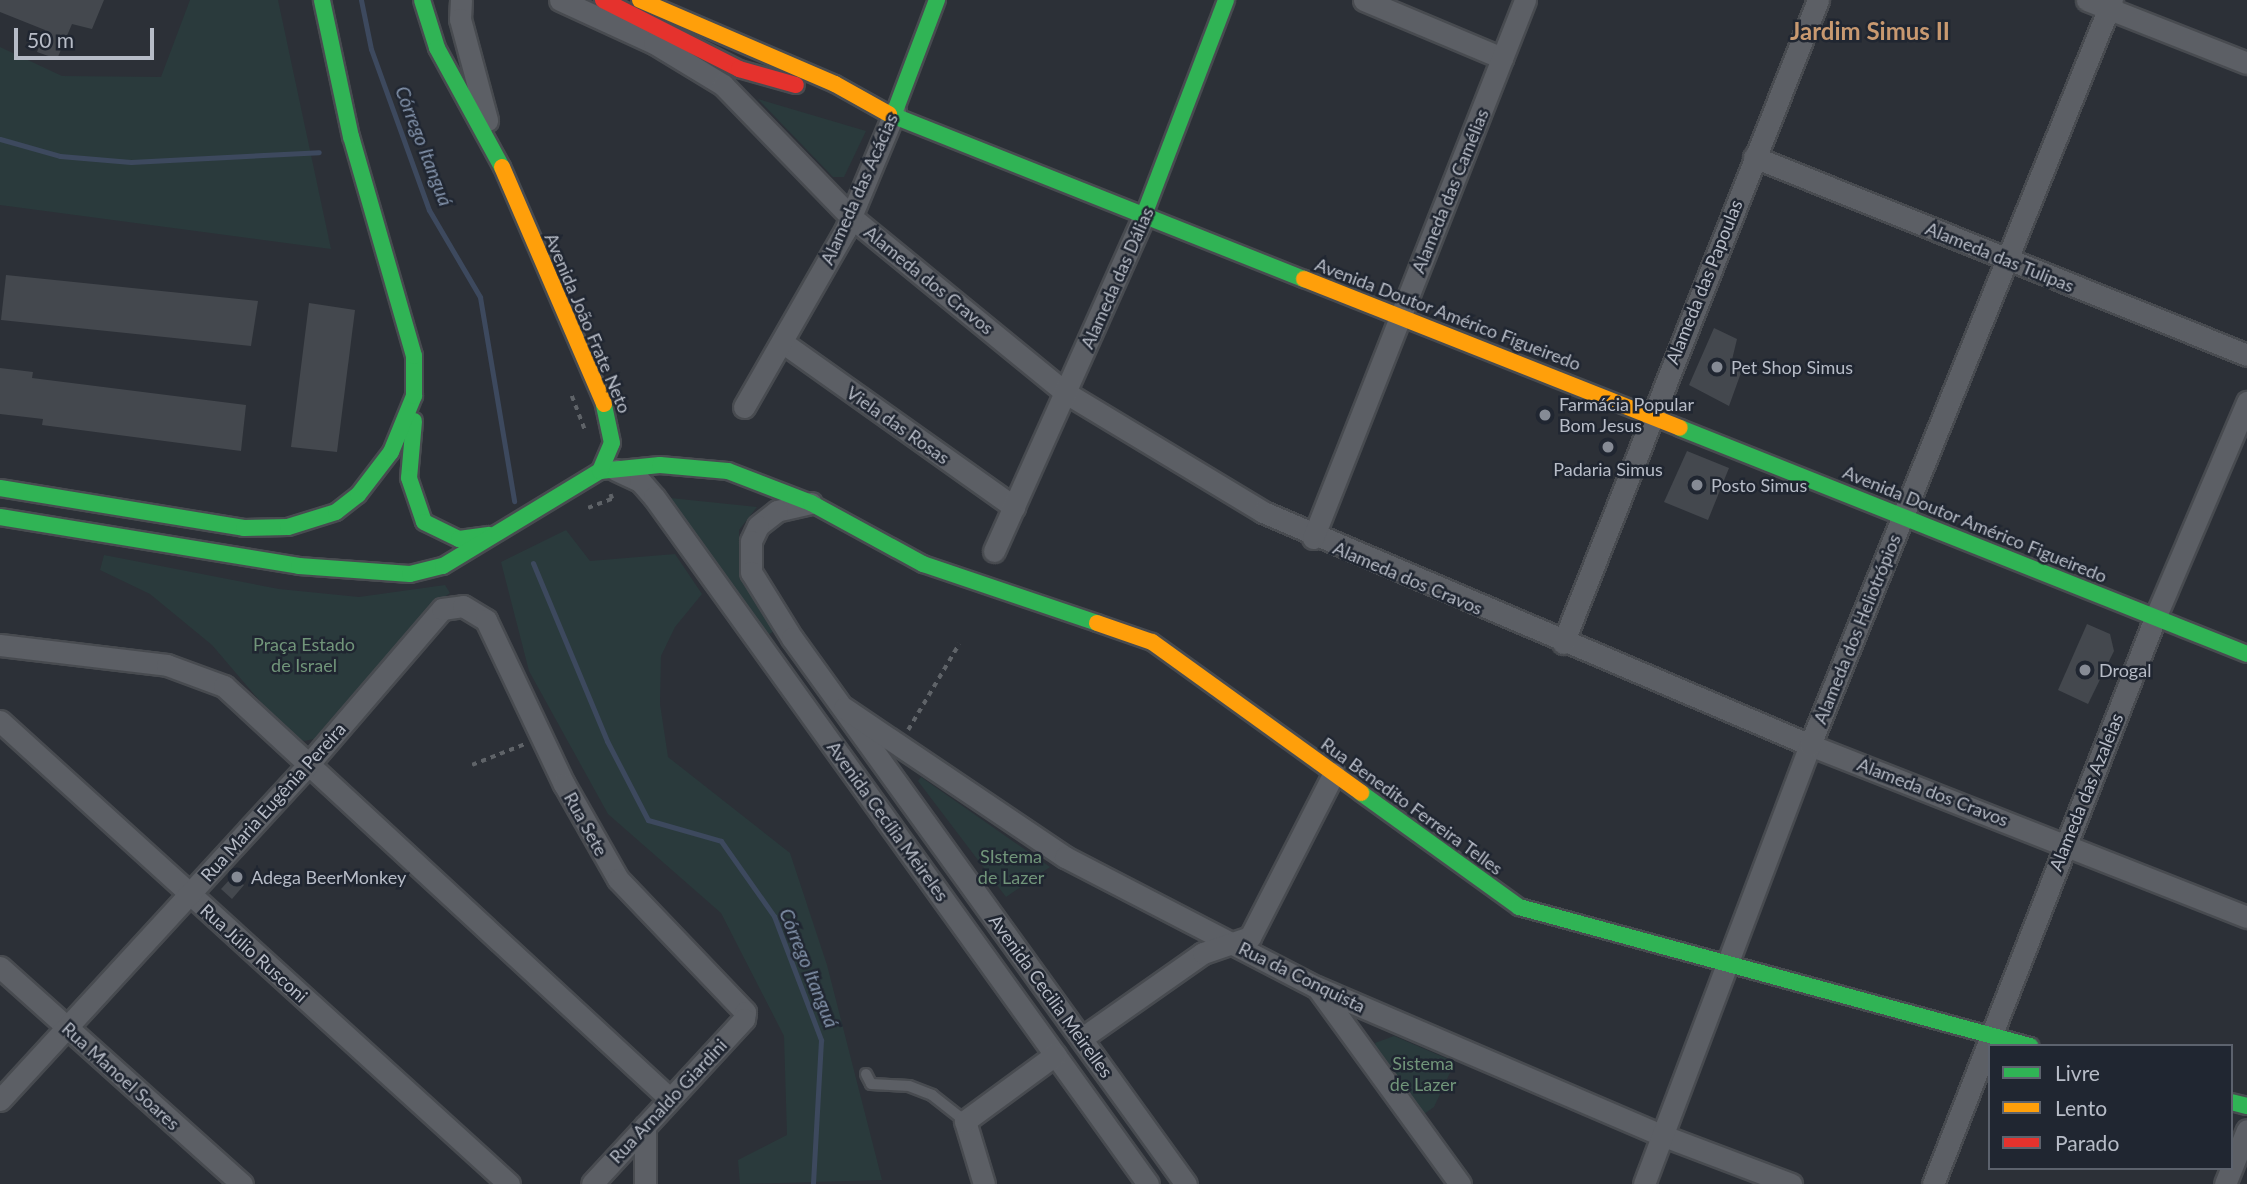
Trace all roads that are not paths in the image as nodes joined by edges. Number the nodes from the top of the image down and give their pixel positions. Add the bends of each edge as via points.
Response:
1 (315, 0) edge
2 (322, 0) edge
3 (422, 0) edge
4 (461, 0) edge
5 (560, 0) edge
6 (603, 0) edge
7 (640, 0) edge
8 (937, 0) edge
9 (1226, 0) edge
10 (1364, 0) edge
11 (1525, 0) edge
12 (1818, 0) edge
13 (2087, 0) edge
14 (2110, 4) edge
15 (325, 23) junction
16 (1502, 58) junction
17 (2247, 63) edge
18 (870, 106) junction
19 (895, 111) junction
20 (494, 149) junction
21 (1754, 157) junction
22 (1144, 215) junction
23 (851, 217) junction
24 (2007, 261) junction
25 (1400, 317) junction
26 (782, 342) junction
27 (2247, 355) edge
28 (1066, 393) junction
29 (414, 396) junction
30 (2247, 402) edge
31 (744, 407) dead end
32 (1650, 414) junction
33 (608, 470) junction
34 (0, 488) edge
35 (811, 503) junction
36 (1014, 507) junction
37 (1903, 515) junction
38 (0, 517) edge
39 (514, 524) junction
40 (1313, 538) junction
41 (994, 551) dead end
42 (463, 606) joint
43 (2155, 618) junction
44 (792, 638) junction
45 (1563, 643) junction
46 (0, 645) edge
47 (768, 654) junction
48 (2247, 654) edge
49 (844, 709) junction
50 (0, 721) edge
51 (1810, 745) junction
52 (307, 766) junction
53 (1334, 773) junction
54 (2066, 842) junction
55 (188, 894) junction
56 (2247, 917) edge
57 (1231, 942) junction
58 (1726, 965) junction
59 (0, 967) edge
60 (1316, 987) junction
61 (1374, 1013) junction
62 (744, 1019) joint
63 (67, 1028) junction
64 (1991, 1035) junction
65 (1082, 1038) junction
66 (2023, 1044) edge
67 (1055, 1055) junction
68 (1372, 1062) junction
69 (866, 1074) dead end
70 (669, 1098) junction
71 (0, 1100) edge
72 (965, 1121) junction
73 (645, 1126) junction
74 (2247, 1130) edge
75 (1664, 1136) junction
76 (2233, 1164) edge
77 (242, 1184) edge
78 (509, 1184) edge
79 (592, 1184) edge
80 (645, 1184) edge
81 (984, 1184) edge
82 (1148, 1184) edge
83 (1186, 1184) edge
84 (1460, 1184) edge
85 (1644, 1184) edge
86 (1791, 1184) edge
87 (1933, 1184) edge

1 - 15 main road
2 - 15 main road
3 - 20 main road, Avenida João Frate Neto via 449,74
4 - 20 street via 460,19
5 - 23 street, Alameda dos Cravos via 678,56 723,85
6 - 18 main road via 739,69
7 - 18 main road, Avenida Doutor Américo Figueiredo via 835,84
8 - 19 main road, Alameda das Acácias
9 - 22 main road, Alameda das Dálias
10 - 16 street
11 - 16 street, Alameda das Camélias
12 - 21 street, Alameda das Papoulas
13 - 14 street
14 - 17 street
14 - 24 street, Alameda dos Heliotrópios
15 - 29 main road via 351,137 410,336
16 - 25 street, Alameda das Camélias
18 - 19 main road, Avenida Doutor Américo Figueiredo
19 - 22 main road, Avenida Doutor Américo Figueiredo
19 - 23 street, Alameda das Acácias
20 - 33 main road, Avenida João Frate Neto via 609,416
21 - 24 street, Alameda das Tulipas
21 - 32 street, Alameda das Papoulas
22 - 25 main road, Avenida Doutor Américo Figueiredo
22 - 28 street, Alameda das Dálias
23 - 26 street, Alameda das Acácias
23 - 28 street, Alameda dos Cravos
24 - 27 street, Alameda das Tulipas
24 - 37 street, Alameda dos Heliotrópios
25 - 32 main road, Avenida Doutor Américo Figueiredo
25 - 40 street, Alameda das Camélias
26 - 31 street, Alameda das Acácias
26 - 36 street, Viela das Rosas
28 - 36 street, Alameda das Dálias
28 - 40 street, Alameda dos Cravos
29 - 34 main road via 391,452 358,495 336,512 297,525 244,528
29 - 39 main road via 409,478 424,522 447,537 470,540
30 - 43 street, Alameda das Azaleias
32 - 37 main road, Avenida Doutor Américo Figueiredo
32 - 45 street, Alameda das Papoulas
33 - 35 main road, Rua Benedito Ferreira Telles via 660,465 728,471
33 - 39 main road
33 - 47 street, Avenida Cecília Meireles via 646,487
35 - 44 street, Avenida Cecilia Meirelles via 777,511 758,526 751,541 751,572
35 - 53 main road, Rua Benedito Ferreira Telles via 923,564 1153,642
36 - 41 street, Alameda das Dálias
37 - 43 main road, Avenida Doutor Américo Figueiredo
37 - 51 street, Alameda dos Heliotrópios
38 - 39 main road via 299,566 410,574 443,566
40 - 45 street, Alameda dos Cravos
42 - 52 street, Rua Maria Eugênia Pereira via 442,609
42 - 62 street, Rua Sete via 486,621 618,879 737,999
43 - 48 main road, Avenida Doutor Américo Figueiredo
43 - 54 street, Alameda das Azaleias
44 - 47 street
44 - 49 street, Avenida Cecilia Meirelles
45 - 51 street, Alameda dos Cravos
46 - 52 street via 194,670 224,686
47 - 67 street, Avenida Cecília Meireles
49 - 57 street, Rua da Conquista via 1065,857
49 - 65 street, Avenida Cecilia Meirelles
50 - 55 street, Rua Júlio Rusconi
51 - 54 street, Alameda dos Cravos
51 - 58 street, Alameda dos Heliotrópios
52 - 55 street, Rua Maria Eugênia Pereira
52 - 70 street
53 - 57 street via 1250,937
53 - 58 main road, Rua Benedito Ferreira Telles via 1519,907
54 - 56 street, Alameda dos Cravos
54 - 64 street, Alameda das Azaleias
55 - 63 street, Rua Maria Eugênia Pereira
55 - 78 street, Rua Júlio Rusconi
57 - 60 street, Rua da Conquista
57 - 65 street via 1202,953
58 - 64 main road, Rua Benedito Ferreira Telles
58 - 75 street, Alameda dos Heliotrópios
59 - 63 street, Rua Manoel Soares
60 - 61 street, Rua da Conquista
60 - 68 street
61 - 68 street via 1366,1034
61 - 75 street, Rua da Conquista
62 - 70 street, Rua Arnaldo Giardini
63 - 71 street, Rua Maria Eugênia Pereira
63 - 77 street, Rua Manoel Soares
64 - 66 main road, Rua Benedito Ferreira Telles
64 - 87 street, Alameda das Azaleias
65 - 83 street, Avenida Cecilia Meirelles
67 - 72 street
67 - 82 street, Avenida Cecília Meireles
68 - 84 street
69 - 72 lane via 871,1084 909,1086 932,1095
70 - 73 street, Rua Arnaldo Giardini
72 - 81 street
73 - 79 street, Rua Arnaldo Giardini
73 - 80 street
74 - 76 street
75 - 85 street, Alameda dos Heliotrópios
75 - 86 street, Rua da Conquista

